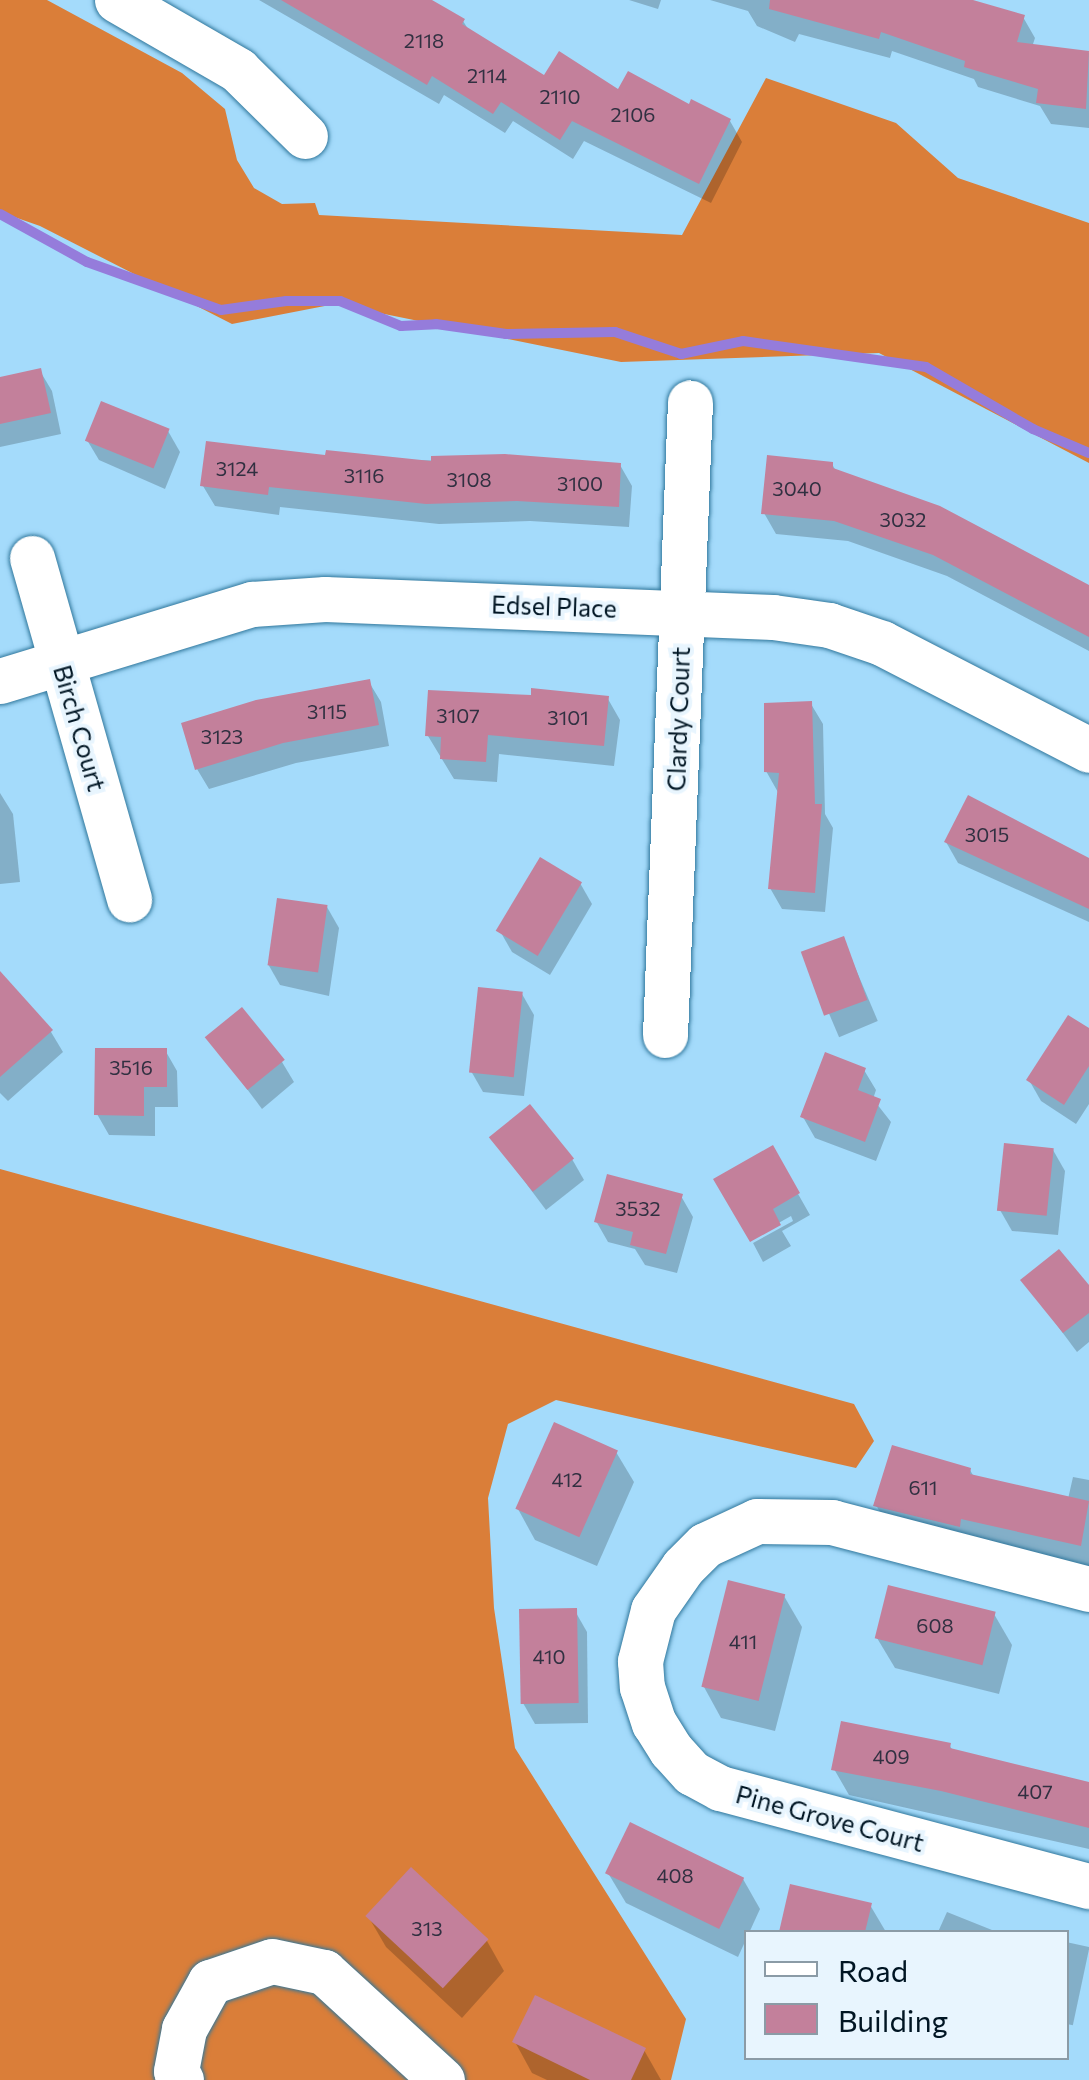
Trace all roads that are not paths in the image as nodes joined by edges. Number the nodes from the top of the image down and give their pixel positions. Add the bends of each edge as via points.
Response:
1 (118, 0) edge
2 (305, 136) dead end
3 (690, 402) dead end
4 (32, 558) dead end
5 (682, 612) junction
6 (61, 662) junction
7 (0, 681) edge
8 (1089, 750) edge
9 (129, 899) dead end
10 (665, 1036) dead end
11 (1089, 1589) edge
12 (1089, 1886) edge
13 (181, 2080) edge
14 (442, 2080) edge

1 - 2 street via 238,70
3 - 5 street, Clardy Court
4 - 6 street, Birch Court
5 - 6 street, Edsel Place via 325,599 252,604
5 - 8 street, Edsel Place via 829,625 882,643
5 - 10 street, Clardy Court
6 - 7 street, Edsel Place
6 - 9 street, Birch Court
11 - 12 street, Pine Grove Court via 832,1522 757,1522 727,1532 683,1566 653,1610 640,1662 642,1687 662,1737 692,1774 720,1788
13 - 14 street via 176,2072 184,2029 210,1982 272,1961 324,1972

